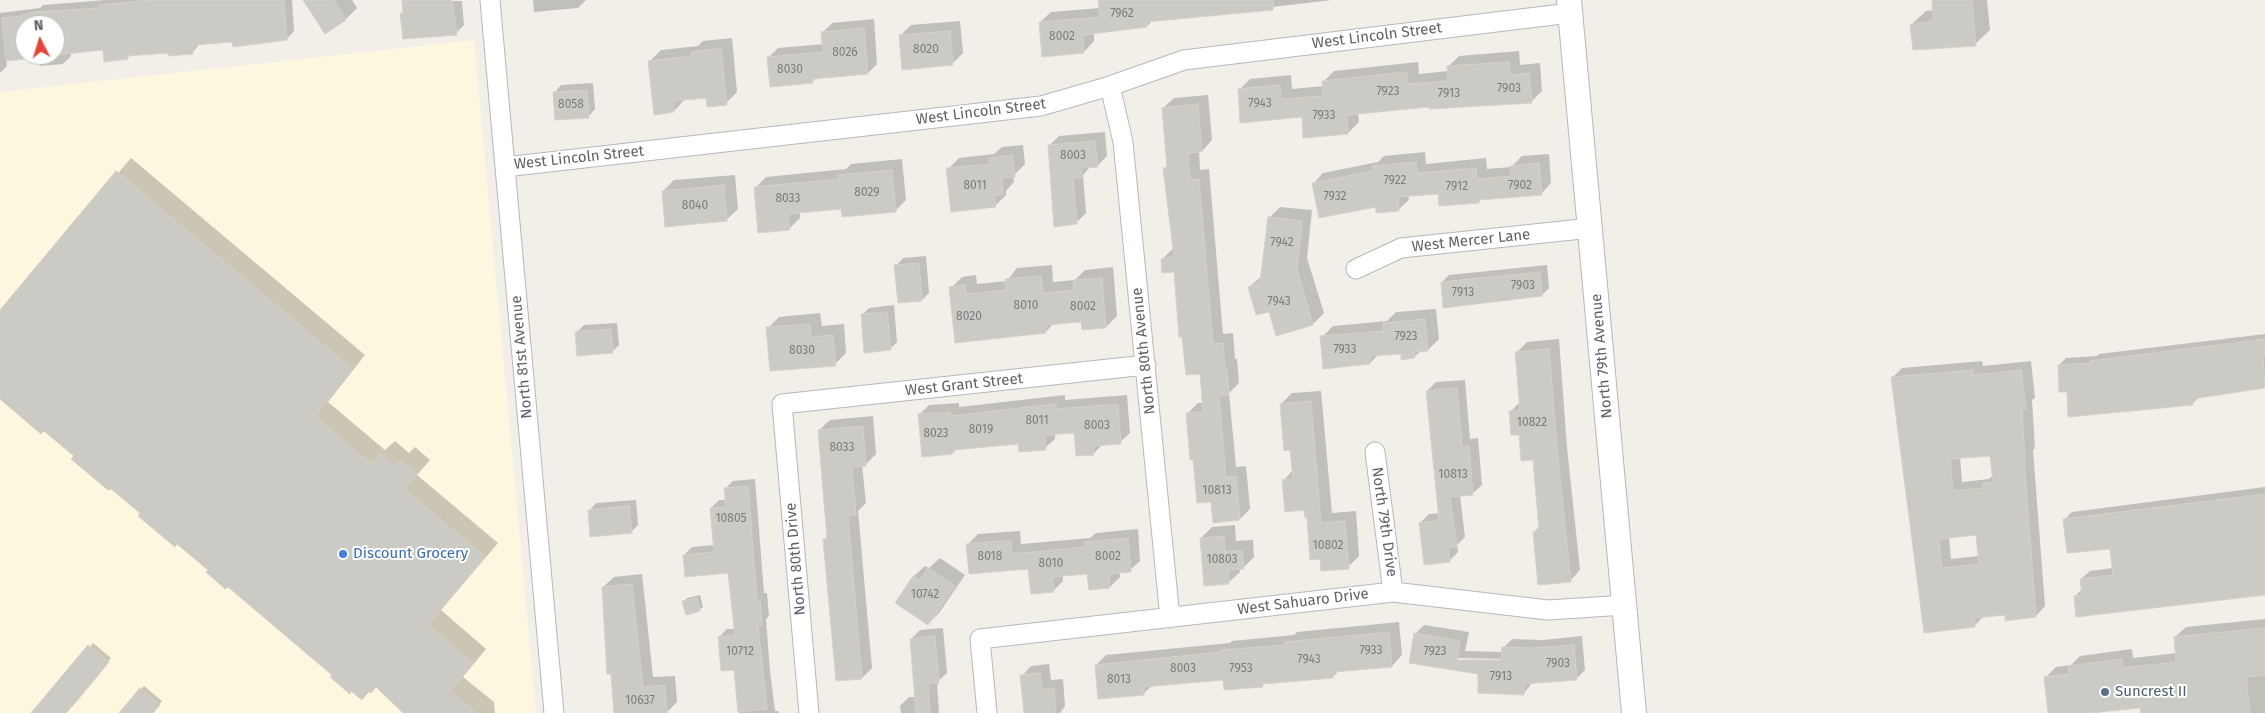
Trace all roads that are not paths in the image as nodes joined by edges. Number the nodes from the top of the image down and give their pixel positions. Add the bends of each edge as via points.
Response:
1 (490, 0) edge
2 (1570, 7) edge
3 (1110, 86) junction
4 (505, 167) junction
5 (1591, 228) junction
6 (1356, 269) dead end
7 (1146, 366) junction
8 (782, 404) joint
9 (1375, 452) dead end
10 (1393, 592) junction
11 (1625, 605) junction
12 (1170, 618) junction
13 (554, 713) edge
14 (810, 713) edge
15 (987, 713) edge
16 (1634, 713) edge

1 - 4 street, North 81st Avenue
2 - 3 street, West Lincoln Street via 1184,60
2 - 5 street, North 79th Avenue
3 - 4 street, West Lincoln Street via 1042,106
3 - 7 street, North 80th Avenue via 1122,142
4 - 13 street, North 81st Avenue
5 - 6 street, West Mercer Lane via 1401,248
5 - 11 street, North 79th Avenue
7 - 8 street, West Grant Street
7 - 12 street, North 80th Avenue
8 - 14 street, North 80th Drive
9 - 10 street, North 79th Drive
10 - 11 street, West Sahuaro Drive via 1548,610
10 - 12 street, West Sahuaro Drive
11 - 16 street, North 79th Avenue
12 - 15 street, West Sahuaro Drive via 980,639

